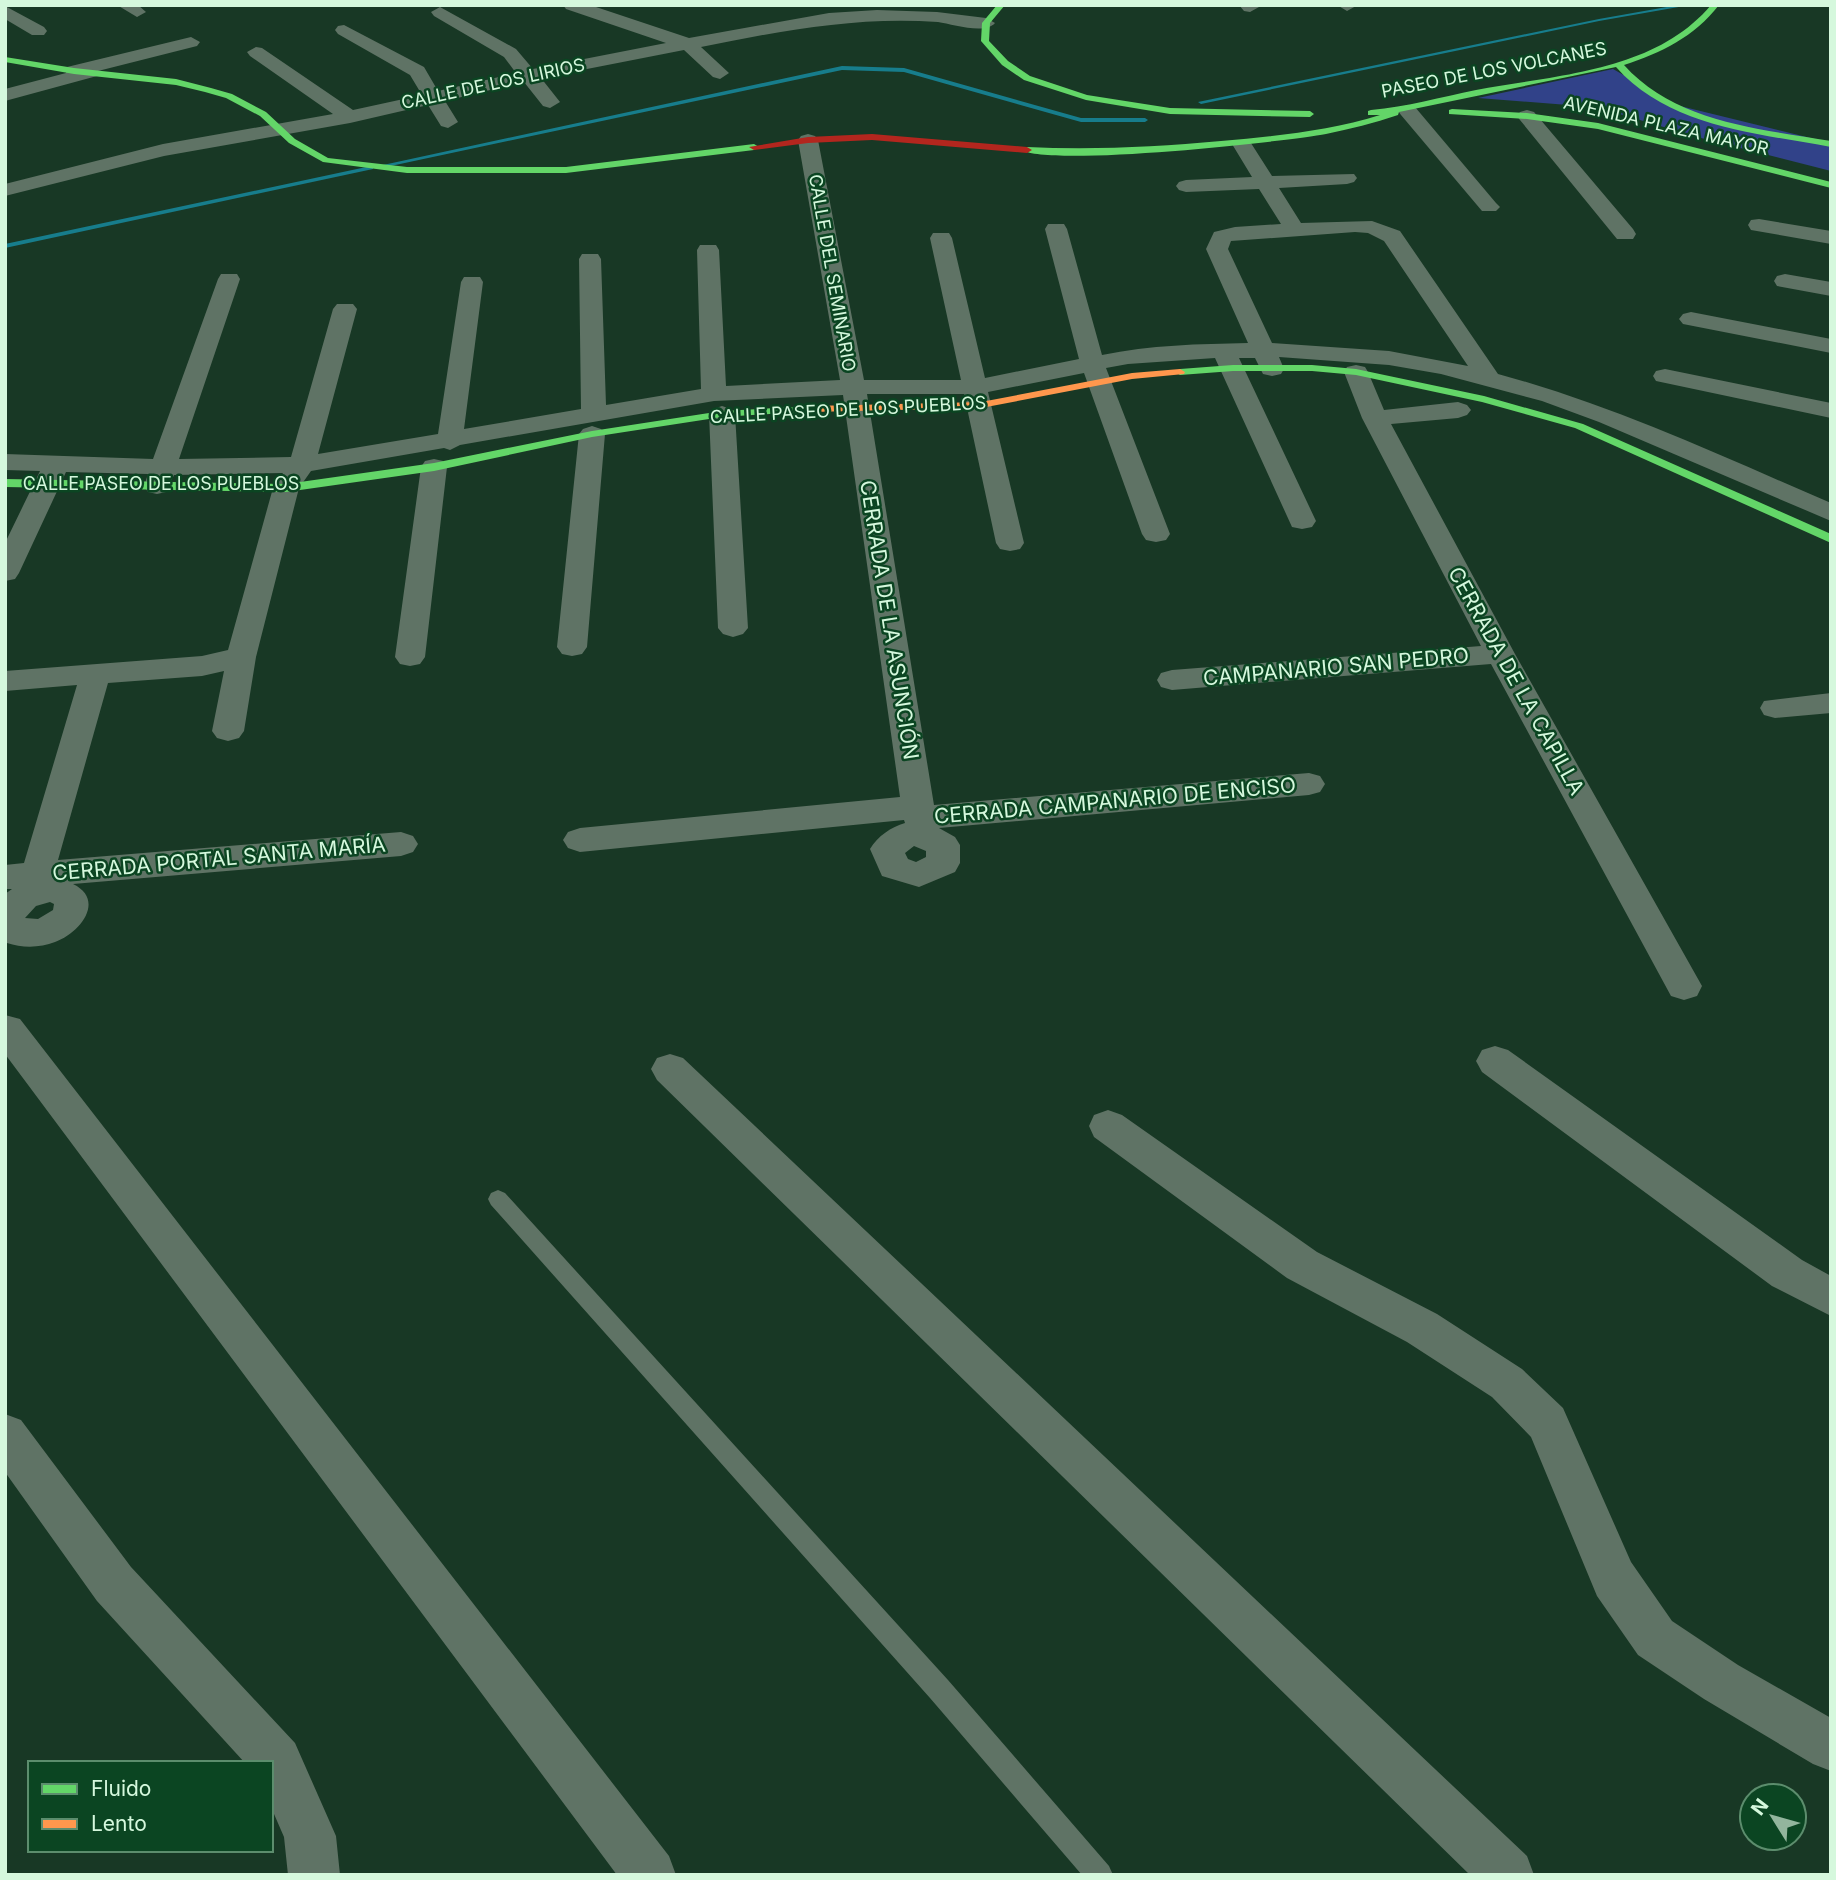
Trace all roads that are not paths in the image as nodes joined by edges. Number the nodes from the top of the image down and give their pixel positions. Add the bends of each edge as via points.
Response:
1 (572, 5) edge
2 (1000, 5) edge
3 (5, 11) edge
4 (1712, 11) edge
5 (440, 12) dead end
6 (986, 23) junction
7 (344, 30) dead end
8 (38, 31) dead end
9 (191, 42) dead end
10 (688, 44) junction
11 (256, 52) dead end
12 (620, 58) junction
13 (5, 59) edge
14 (1618, 64) junction
15 (82, 72) junction
16 (634, 73) dead end
17 (720, 73) dead end
18 (530, 75) junction
19 (5, 95) edge
20 (432, 96) junction
21 (550, 102) dead end
22 (1401, 112) junction
23 (1527, 116) junction
24 (340, 119) junction
25 (448, 122) dead end
26 (283, 129) junction
27 (349, 138) dead end
28 (216, 139) junction
29 (808, 140) junction
30 (1242, 144) junction
31 (1831, 144) edge
32 (228, 157) dead end
33 (107, 163) junction
34 (1347, 178) dead end
35 (119, 181) dead end
36 (1266, 182) junction
37 (1186, 186) dead end
38 (1831, 186) edge
39 (5, 190) edge
40 (1489, 207) dead end
41 (1759, 225) dead end
42 (1056, 229) dead end
43 (1295, 230) junction
44 (1625, 234) dead end
45 (942, 238) dead end
46 (1831, 238) edge
47 (708, 250) dead end
48 (590, 259) dead end
49 (229, 279) dead end
50 (1785, 281) dead end
51 (472, 282) dead end
52 (1831, 289) edge
53 (345, 309) dead end
54 (1691, 319) dead end
55 (1831, 345) edge
56 (1228, 359) junction
57 (1267, 359) junction
58 (1356, 372) junction
59 (1097, 374) junction
60 (1665, 376) dead end
61 (1488, 378) junction
62 (978, 396) junction
63 (854, 397) junction
64 (718, 404) junction
65 (1458, 410) dead end
66 (1831, 411) edge
67 (1375, 418) junction
68 (593, 423) junction
69 (450, 442) junction
70 (5, 462) edge
71 (302, 465) junction
72 (434, 467) junction
73 (51, 474) junction
74 (160, 476) junction
75 (5, 483) edge
76 (286, 488) junction
77 (1831, 513) edge
78 (1302, 521) dead end
79 (1156, 534) dead end
80 (1831, 539) edge
81 (1010, 543) dead end
82 (5, 573) edge
83 (733, 628) dead end
84 (572, 647) dead end
85 (1500, 654) junction
86 (241, 657) junction
87 (410, 657) dead end
88 (95, 675) junction
89 (1172, 680) dead end
90 (5, 681) edge
91 (1831, 703) edge
92 (1775, 708) dead end
93 (228, 731) dead end
94 (1309, 784) dead end
95 (921, 819) junction
96 (580, 840) dead end
97 (401, 844) dead end
98 (25, 881) edge
99 (1684, 986) dead end
100 (8, 1029) dead end
101 (1495, 1061) dead end
102 (670, 1069) dead end
103 (1108, 1126) dead end
104 (498, 1199) dead end
105 (1831, 1297) edge
106 (5, 1435) edge
107 (1831, 1746) edge
108 (314, 1875) edge
109 (650, 1875) edge
110 (1100, 1875) edge
111 (1508, 1875) edge

1 - 10 street
2 - 6 street
3 - 8 street
4 - 14 street, PASEO DE LOS VOLCANES via 1676,40
5 - 18 street via 510,53
6 - 10 street, CALLE DE LOS LIRIOS via 853,16
6 - 22 street, PASEO DE LOS VOLCANES via 985,41 1022,76 1116,104 1245,115
7 - 20 street via 417,71
9 - 15 street
10 - 12 street, CALLE DE LOS LIRIOS
10 - 17 street
11 - 24 street
12 - 16 street
12 - 18 street, CALLE DE LOS LIRIOS
13 - 15 street
14 - 22 street, PASEO DE LOS VOLCANES
14 - 31 street, AVENIDA PLAZA MAYOR via 1630,82 1646,93 1697,114
15 - 19 street
15 - 26 street via 208,90 229,96
18 - 20 street, CALLE DE LOS LIRIOS
18 - 21 street
20 - 24 street, CALLE DE LOS LIRIOS
20 - 25 street
22 - 23 street, AVENIDA PLAZA MAYOR
22 - 30 street via 1316,135
22 - 40 street
23 - 38 street, AVENIDA PLAZA MAYOR via 1598,126
23 - 44 street
24 - 26 street, CALLE DE LOS LIRIOS
24 - 27 street
26 - 28 street, CALLE DE LOS LIRIOS
26 - 29 street via 292,141 326,160 407,170 566,170
28 - 32 street
28 - 33 street, CALLE DE LOS LIRIOS
29 - 30 street via 929,139 1092,152
29 - 63 street, CALLE DEL SEMINARIO
30 - 36 street
33 - 35 street
33 - 39 street, CALLE DE LOS LIRIOS
34 - 36 street
36 - 37 street
36 - 43 street
41 - 46 street
42 - 59 street
43 - 57 street via 1235,234 1217,243
43 - 61 street via 1372,227 1392,236
45 - 62 street
47 - 64 street
48 - 68 street
49 - 74 street
50 - 52 street
51 - 69 street
53 - 71 street
54 - 55 street
56 - 57 street, CALLE PASEO DE LOS PUEBLOS
56 - 59 street, CALLE PASEO DE LOS PUEBLOS via 1128,357
56 - 78 street
57 - 58 street, CALLE PASEO DE LOS PUEBLOS
57 - 61 street, CALLE PASEO DE LOS PUEBLOS via 1336,351
58 - 67 street, CERRADA DE LA CAPILLA
58 - 80 street, CALLE PASEO DE LOS PUEBLOS via 1471,396 1579,426
59 - 62 street, CALLE PASEO DE LOS PUEBLOS
59 - 79 street
60 - 66 street
61 - 77 street, CALLE PASEO DE LOS PUEBLOS via 1608,417
62 - 63 street, CALLE PASEO DE LOS PUEBLOS
62 - 81 street
63 - 64 street, CALLE PASEO DE LOS PUEBLOS
63 - 95 street, CERRADA DE LA ASUNCIÓN
64 - 68 street, CALLE PASEO DE LOS PUEBLOS
64 - 83 street
65 - 67 street
67 - 85 street, CERRADA DE LA CAPILLA
68 - 69 street, CALLE PASEO DE LOS PUEBLOS
68 - 72 street, CALLE PASEO DE LOS PUEBLOS
68 - 84 street
69 - 71 street, CALLE PASEO DE LOS PUEBLOS
70 - 73 street, CALLE PASEO DE LOS PUEBLOS
71 - 74 street, CALLE PASEO DE LOS PUEBLOS
71 - 76 street
72 - 76 street, CALLE PASEO DE LOS PUEBLOS
72 - 87 street
73 - 74 street, CALLE PASEO DE LOS PUEBLOS
73 - 75 street, CALLE PASEO DE LOS PUEBLOS
73 - 82 street
74 - 76 street, CALLE PASEO DE LOS PUEBLOS
76 - 86 street
85 - 89 street, CAMPANARIO SAN PEDRO
85 - 99 street, CERRADA DE LA CAPILLA
86 - 88 street via 202,666
86 - 93 street
88 - 90 street
88 - 98 street
91 - 92 street
94 - 95 street, CERRADA CAMPANARIO DE ENCISO
95 - 96 street, CERRADA CAMPANARIO DE ENCISO
97 - 98 street, CERRADA PORTAL SANTA MARÍA
100 - 109 street
101 - 105 street via 1787,1273
102 - 111 street
103 - 107 street via 1302,1265 1422,1328 1507,1382 1547,1423 1614,1579 1655,1638
104 - 110 lane
106 - 108 street via 114,1584 277,1761 310,1836

